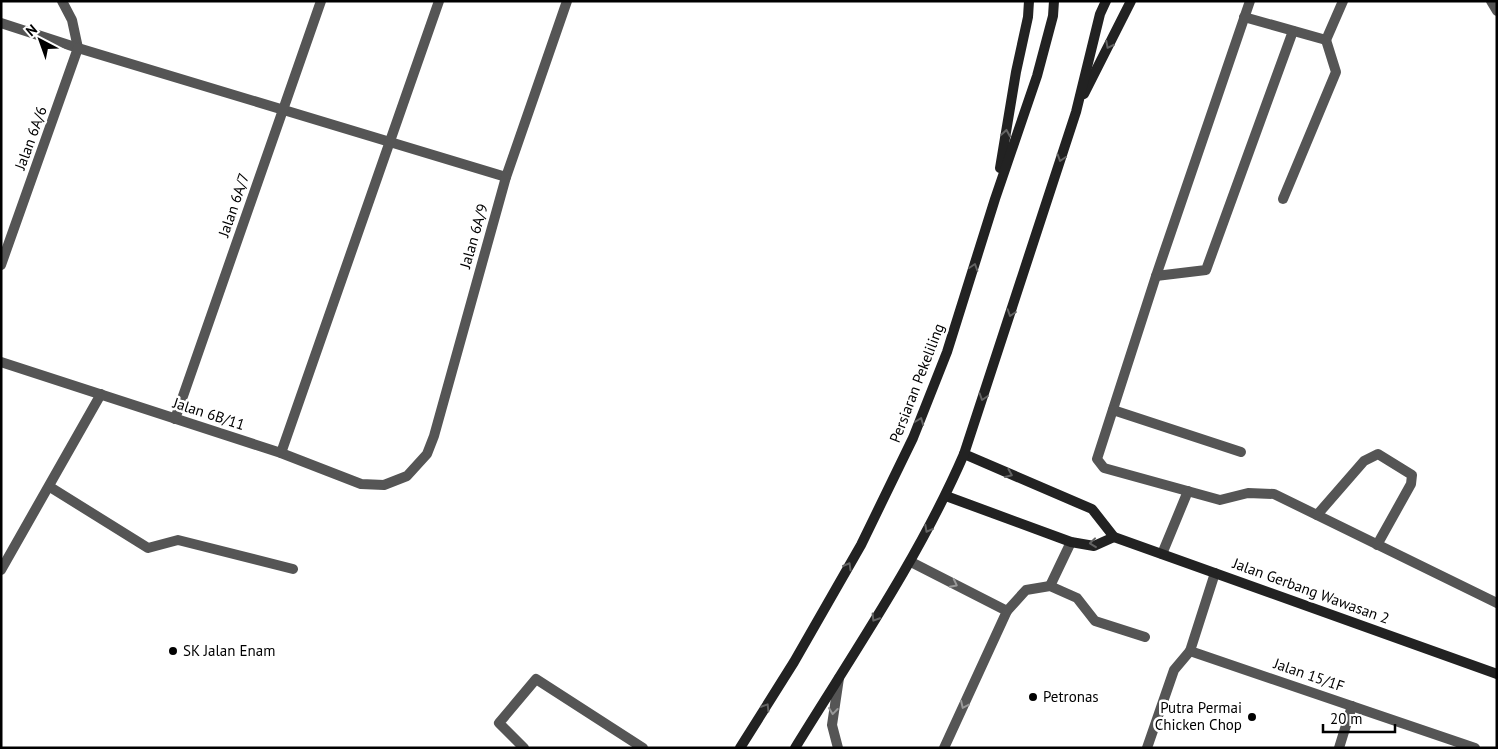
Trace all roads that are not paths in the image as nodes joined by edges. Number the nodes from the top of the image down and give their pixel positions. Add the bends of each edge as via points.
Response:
1 (62, 1) edge
2 (321, 1) edge
3 (439, 1) edge
4 (567, 1) edge
5 (1028, 1) edge
6 (1054, 1) edge
7 (1106, 1) edge
8 (1131, 1) edge
9 (1250, 1) edge
10 (1343, 1) edge
11 (1491, 1) edge
12 (1497, 11) edge
13 (1244, 17) junction
14 (1, 23) edge
15 (1293, 31) junction
16 (1326, 40) junction
17 (78, 48) junction
18 (283, 110) junction
19 (1076, 112) junction
20 (390, 142) junction
21 (506, 177) junction
22 (995, 199) junction
23 (1283, 199) dead end
24 (1, 265) edge
25 (1156, 276) junction
26 (1, 362) edge
27 (101, 394) junction
28 (1113, 410) junction
29 (175, 419) junction
30 (1241, 452) dead end
31 (281, 453) junction
32 (964, 454) junction
33 (407, 476) joint
34 (50, 487) junction
35 (1188, 491) junction
36 (946, 496) junction
37 (1317, 515) junction
38 (1114, 537) junction
39 (1071, 542) junction
40 (1377, 545) junction
41 (1162, 554) junction
42 (911, 562) junction
43 (293, 569) dead end
44 (1, 570) edge
45 (1215, 573) junction
46 (1050, 586) junction
47 (1497, 603) edge
48 (1007, 611) junction
49 (1145, 637) dead end
50 (1190, 651) junction
51 (1497, 674) edge
52 (840, 675) junction
53 (1352, 706) junction
54 (628, 744) edge
55 (524, 748) edge
56 (643, 748) edge
57 (740, 748) edge
58 (795, 748) edge
59 (838, 748) edge
60 (944, 748) edge
61 (1147, 748) edge
62 (1339, 748) edge
63 (1475, 748) edge

1 - 17 street via 72,20
2 - 18 street, Jalan 6A/7
3 - 20 street
4 - 21 street, Jalan 6A/9
22 -> 5 main road via 1028,17
6 - 22 main road, Persiaran Pekeliling via 1037,76
7 - 19 main road
8 -> 19 main road
9 - 13 street
10 - 16 street
11 - 12 street
13 - 15 street
13 - 25 street
14 - 17 street
15 - 16 street
15 - 25 street via 1206,270
16 - 23 street via 1336,72
17 - 18 street
17 - 24 street, Jalan 6A/6
18 - 20 street
18 - 29 street, Jalan 6A/7
19 -> 32 main road
20 - 21 street
20 - 31 street
21 - 33 street, Jalan 6A/9 via 434,436 427,454
57 -> 22 main road, Persiaran Pekeliling via 861,545 913,438 947,352
25 - 28 street
26 - 27 street, Jalan 6B/11
27 - 29 street, Jalan 6B/11
27 - 34 street
28 - 30 street
28 - 35 street via 1097,460 1104,468
29 - 31 street, Jalan 6B/11
31 - 33 street, Jalan 6B/11 via 361,484 384,485
32 - 36 main road
32 -> 38 main road via 1092,509
34 - 43 street via 148,548 178,540
34 - 44 street
35 - 37 street via 1220,500 1248,493 1274,494
35 - 41 street
36 - 39 main road
36 -> 42 main road
37 - 40 street
37 - 40 street via 1364,461 1378,454 1412,475 1411,484
38 -> 39 main road via 1094,546
38 - 41 main road, Jalan Gerbang Wawasan 2
39 - 46 street
40 - 47 street
41 - 45 main road, Jalan Gerbang Wawasan 2
42 -> 48 street
42 -> 52 main road
45 - 50 street
45 - 51 main road, Jalan Gerbang Wawasan 2
46 - 48 street via 1026,590
46 - 49 street via 1078,598 1095,621
48 -> 60 street
50 - 53 street, Jalan 15/1F
50 - 61 street via 1174,670
52 - 58 main road
52 -> 59 street via 832,725
53 - 62 street
53 - 63 street, Jalan 15/1F
54 - 55 street via 536,679 499,723
54 - 56 street

